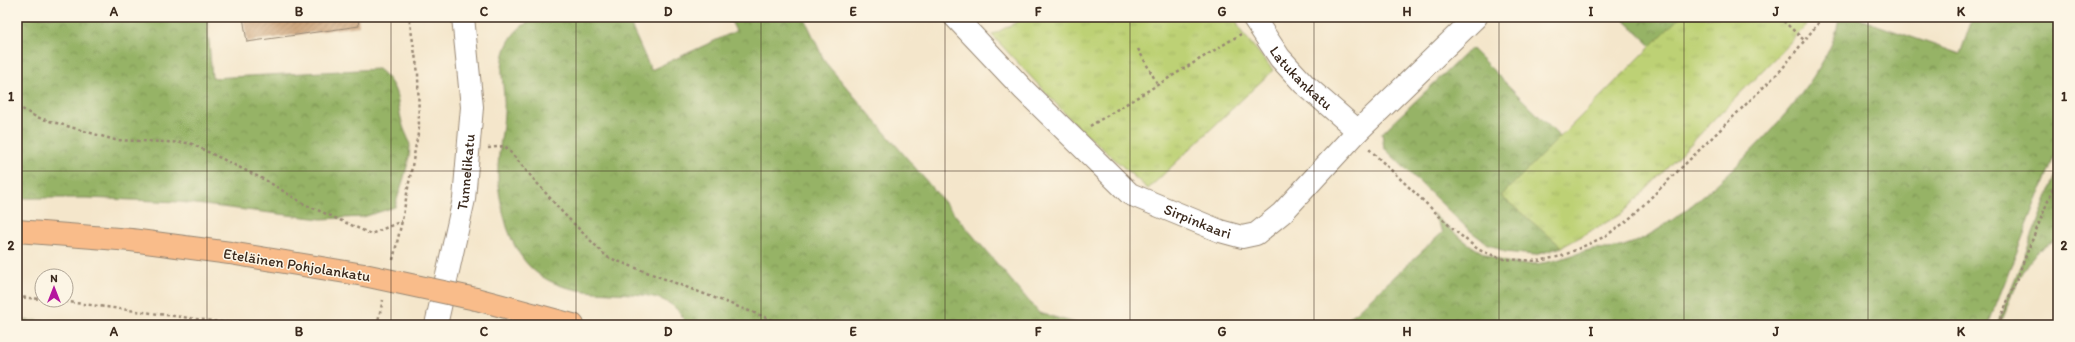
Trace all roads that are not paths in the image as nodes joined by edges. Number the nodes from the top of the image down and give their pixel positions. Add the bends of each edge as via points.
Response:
1 (462, 17) edge
2 (955, 17) edge
3 (1476, 17) edge
4 (1255, 20) edge
5 (1356, 133) junction
6 (17, 231) edge
7 (436, 325) edge
8 (573, 325) edge

1 - 7 street, Tunnelikatu via 472,107 464,199
2 - 5 street, Sirpinkaari via 1130,194 1242,237 1256,234 1282,213
3 - 5 street, Sirpinkaari
4 - 5 street, Latukankatu via 1280,58
6 - 8 main road, Eteläinen Pohjolankatu, bridge via 130,240 364,275 476,299

